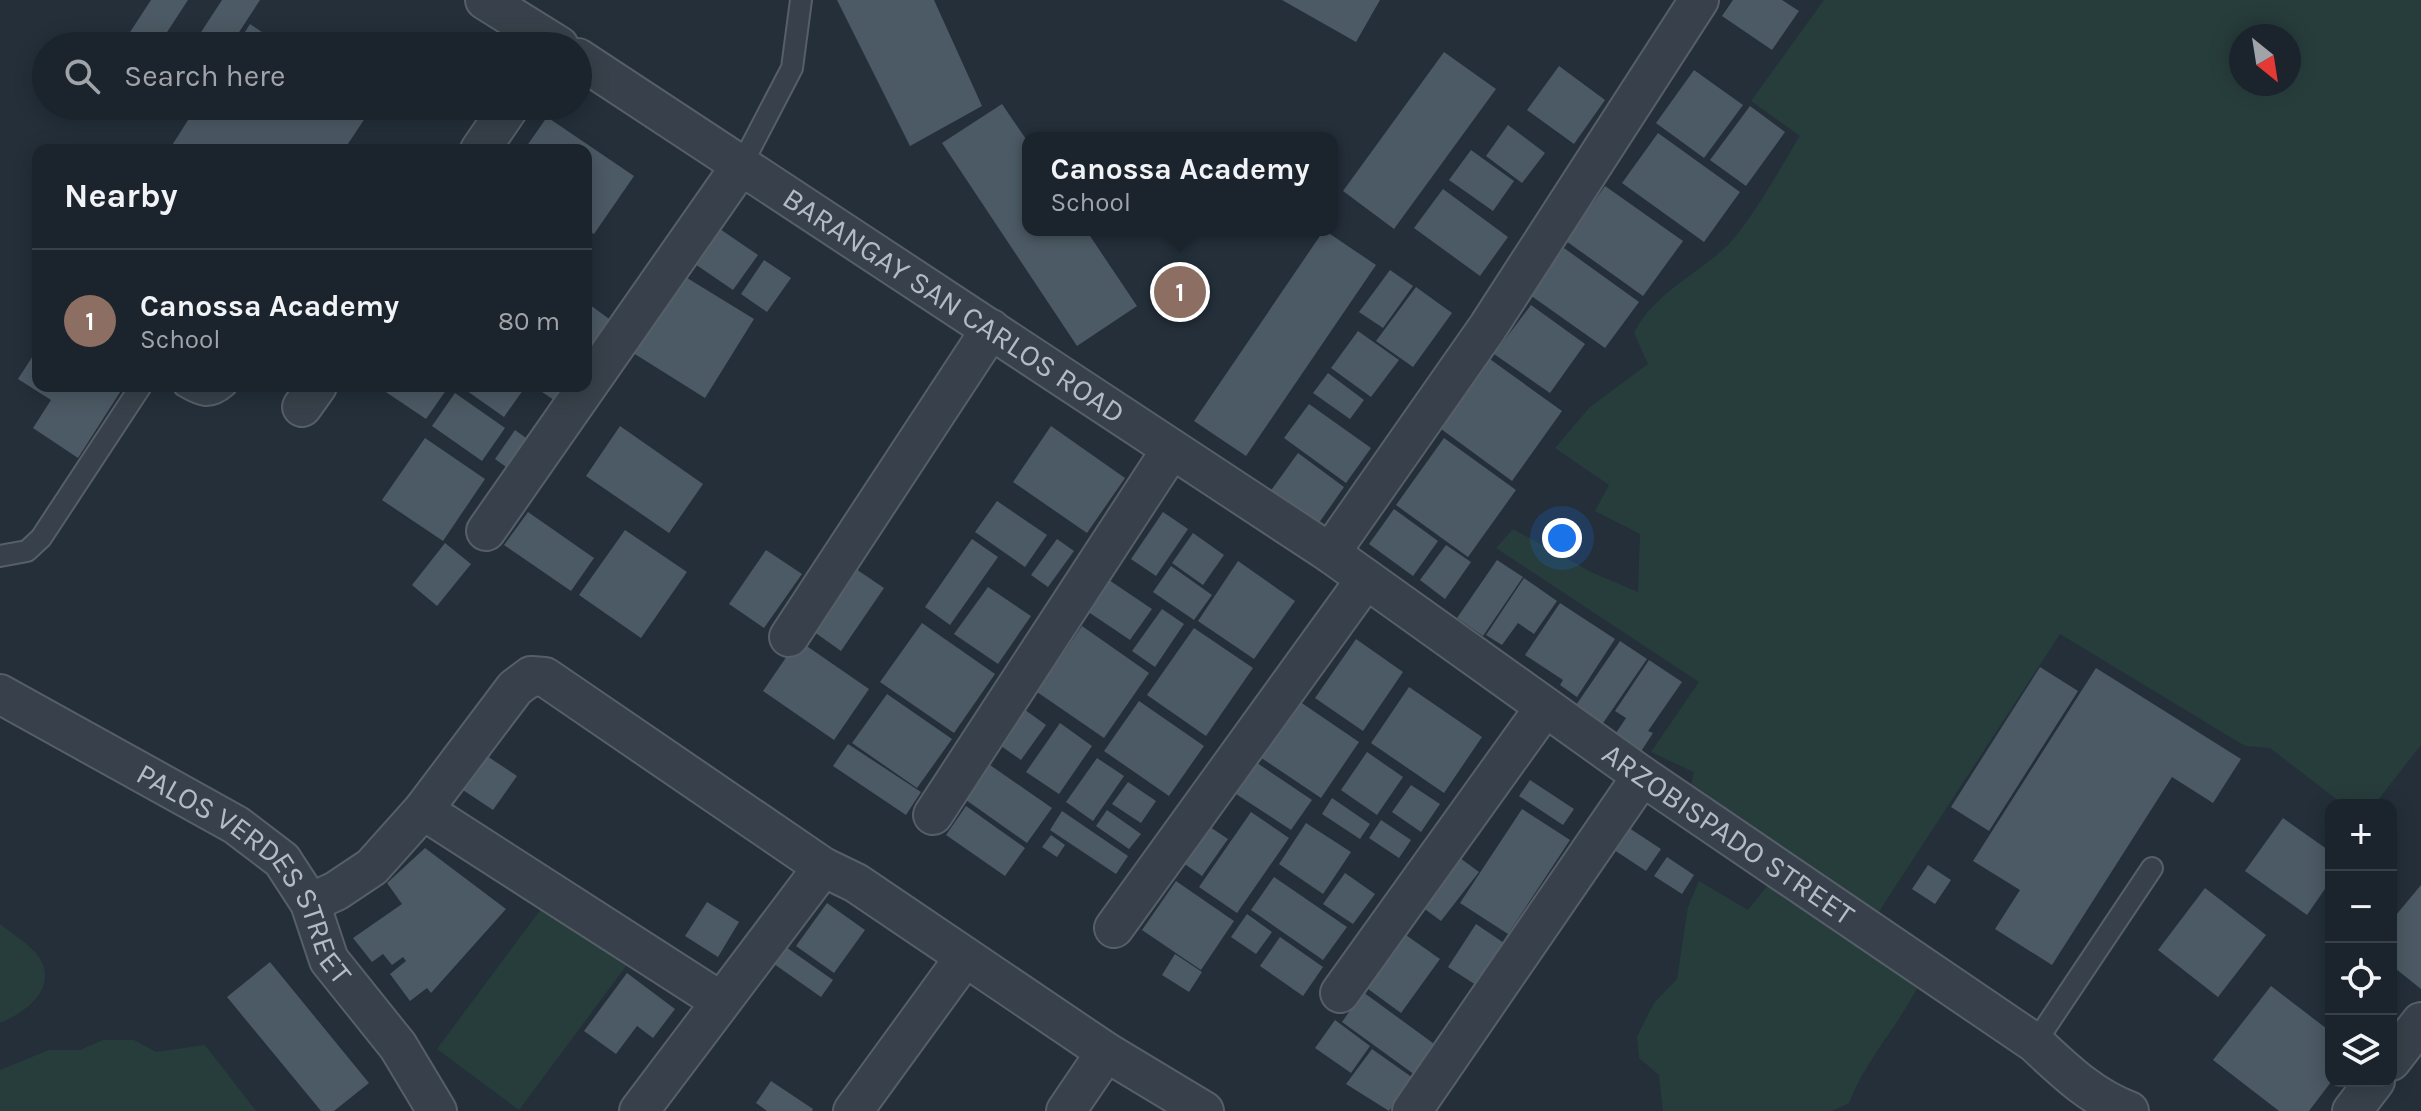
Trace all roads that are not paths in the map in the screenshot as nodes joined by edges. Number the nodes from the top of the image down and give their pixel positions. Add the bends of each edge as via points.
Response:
1 (485, 0) edge
2 (801, 0) edge
3 (1699, 0) edge
4 (536, 32) edge
5 (592, 68) edge
6 (500, 120) edge
7 (484, 144) edge
8 (742, 164) junction
9 (991, 329) junction
10 (592, 379) edge
11 (137, 392) edge
12 (194, 392) edge
13 (219, 392) edge
14 (583, 392) edge
15 (1171, 450) junction
16 (486, 531) dead end
17 (1330, 553) junction
18 (0, 556) edge
19 (1366, 579) junction
20 (789, 637) dead end
21 (0, 694) edge
22 (1545, 707) junction
23 (1642, 776) junction
24 (423, 810) junction
25 (933, 815) dead end
26 (823, 867) junction
27 (2152, 868) dead end
28 (310, 903) junction
29 (1114, 928) dead end
30 (965, 957) junction
31 (1340, 993) dead end
32 (720, 1001) junction
33 (2421, 1022) edge
34 (2035, 1043) junction
35 (1106, 1052) junction
36 (2397, 1053) edge
37 (2370, 1087) edge
38 (641, 1110) edge
39 (437, 1111) edge
40 (853, 1111) edge
41 (1066, 1111) edge
42 (1204, 1111) edge
43 (1412, 1111) edge
44 (2129, 1111) edge
45 (2352, 1111) edge

1 - 4 street, BARANGAY SAN CARLOS ROAD
2 - 8 lane via 792,68
3 - 17 street via 1488,327
5 - 8 street, BARANGAY SAN CARLOS ROAD
6 - 7 street
8 - 9 street, BARANGAY SAN CARLOS ROAD
8 - 10 street
9 - 15 street, BARANGAY SAN CARLOS ROAD
9 - 20 street
11 - 18 lane via 41,538 27,551
12 - 13 lane
14 - 16 street
15 - 17 street, BARANGAY SAN CARLOS ROAD
15 - 25 street
17 - 19 street, ARZOBISPADO STREET
19 - 22 street, ARZOBISPADO STREET
19 - 29 street
21 - 28 street, PALOS VERDES STREET via 248,833 282,860
22 - 23 street, ARZOBISPADO STREET
22 - 31 street
23 - 34 street, ARZOBISPADO STREET
23 - 43 street
24 - 26 street via 515,688 531,676 545,677
24 - 28 street via 358,879
24 - 32 street
26 - 30 street via 856,883
26 - 32 street
27 - 34 lane
28 - 39 street, PALOS VERDES STREET via 329,960 398,1046
30 - 35 street
30 - 40 street
32 - 38 street
33 - 36 street
34 - 44 street, ARZOBISPADO STREET via 2079,1084
35 - 41 street
35 - 42 street
37 - 45 street

